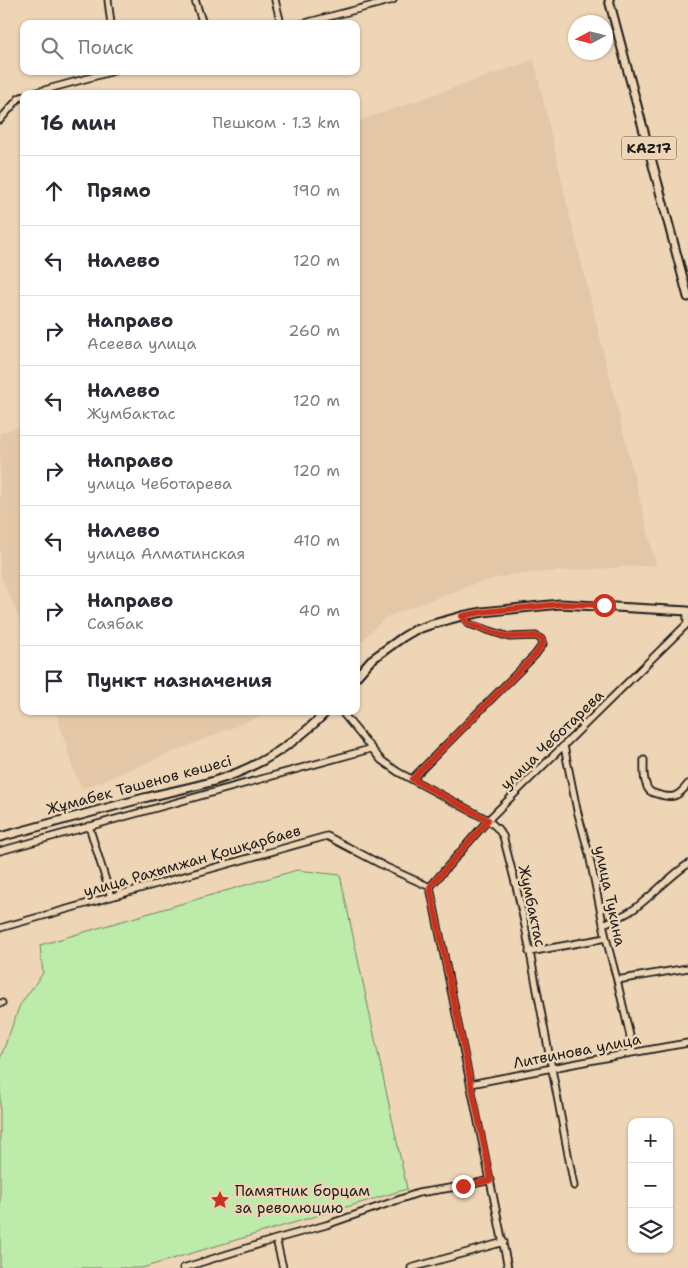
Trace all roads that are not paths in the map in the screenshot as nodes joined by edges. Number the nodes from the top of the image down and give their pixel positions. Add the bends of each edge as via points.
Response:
1 (108, 0) edge
2 (195, 0) edge
3 (275, 0) edge
4 (364, 0) edge
5 (392, 0) edge
6 (609, 0) edge
7 (366, 7) junction
8 (110, 20) edge
9 (202, 20) edge
10 (280, 20) edge
11 (316, 20) edge
12 (99, 75) edge
13 (45, 90) edge
14 (20, 98) edge
15 (0, 120) edge
16 (688, 296) edge
17 (688, 611) edge
18 (462, 616) junction
19 (360, 672) edge
20 (323, 715) edge
21 (344, 715) edge
22 (564, 746) junction
23 (370, 748) junction
24 (644, 760) dead end
25 (412, 779) junction
26 (688, 784) edge
27 (73, 817) junction
28 (488, 820) junction
29 (89, 826) junction
30 (77, 830) junction
31 (0, 837) edge
32 (0, 851) edge
33 (688, 864) edge
34 (430, 887) junction
35 (111, 897) junction
36 (603, 924) junction
37 (0, 928) edge
38 (606, 938) junction
39 (529, 952) junction
40 (688, 968) edge
41 (617, 980) junction
42 (688, 1043) edge
43 (631, 1052) junction
44 (552, 1069) junction
45 (471, 1084) junction
46 (491, 1180) junction
47 (574, 1186) dead end
48 (276, 1239) junction
49 (504, 1242) junction
50 (183, 1268) edge
51 (283, 1268) edge
52 (411, 1268) edge
53 (508, 1268) edge

1 - 8 street
2 - 9 street
3 - 10 street
4 - 7 street
5 - 7 street
6 - 16 main road, KAZ17
7 - 11 street
12 - 13 street
14 - 15 street
17 - 18 main road via 560,604
17 - 22 street, улица Чеботарева via 687,624
18 - 19 main road via 415,630 371,660
18 - 25 street via 469,624 508,637 536,636 542,639 543,644
20 - 27 main road, Жұмабек Тәшенов көшесі via 292,741 236,773
21 - 23 street, Жумбактас
22 - 28 street, улица Чеботарева
22 - 36 street, улица Тукина
23 - 25 street, Жумбактас via 381,760
23 - 29 street
24 - 26 street via 646,786 652,792 668,798 682,792
25 - 28 street, Жумбактас
27 - 30 street
27 - 31 main road, Жұмабек Тәшенов көшесі
28 - 34 street, улица Чеботарева
28 - 39 street, Жумбактас via 503,836
29 - 30 street
29 - 35 street
30 - 32 street
33 - 36 street via 634,909
34 - 35 street, улица Рахымжан Қошқарбаев via 327,836
34 - 45 street
35 - 37 street, улица Рахымжан Қошқарбаев
36 - 38 street, улица Тукина
38 - 39 street
38 - 41 street, улица Тукина
39 - 44 street, Жумбактас
40 - 41 street
41 - 43 street, улица Тукина
42 - 43 street, Литвинова улица
43 - 44 street, Литвинова улица
44 - 45 street, Литвинова улица
44 - 47 street, Жумбактас
45 - 46 street
46 - 48 street via 418,1193 326,1226
46 - 49 street
48 - 50 street
48 - 51 street
49 - 52 street
49 - 53 street

